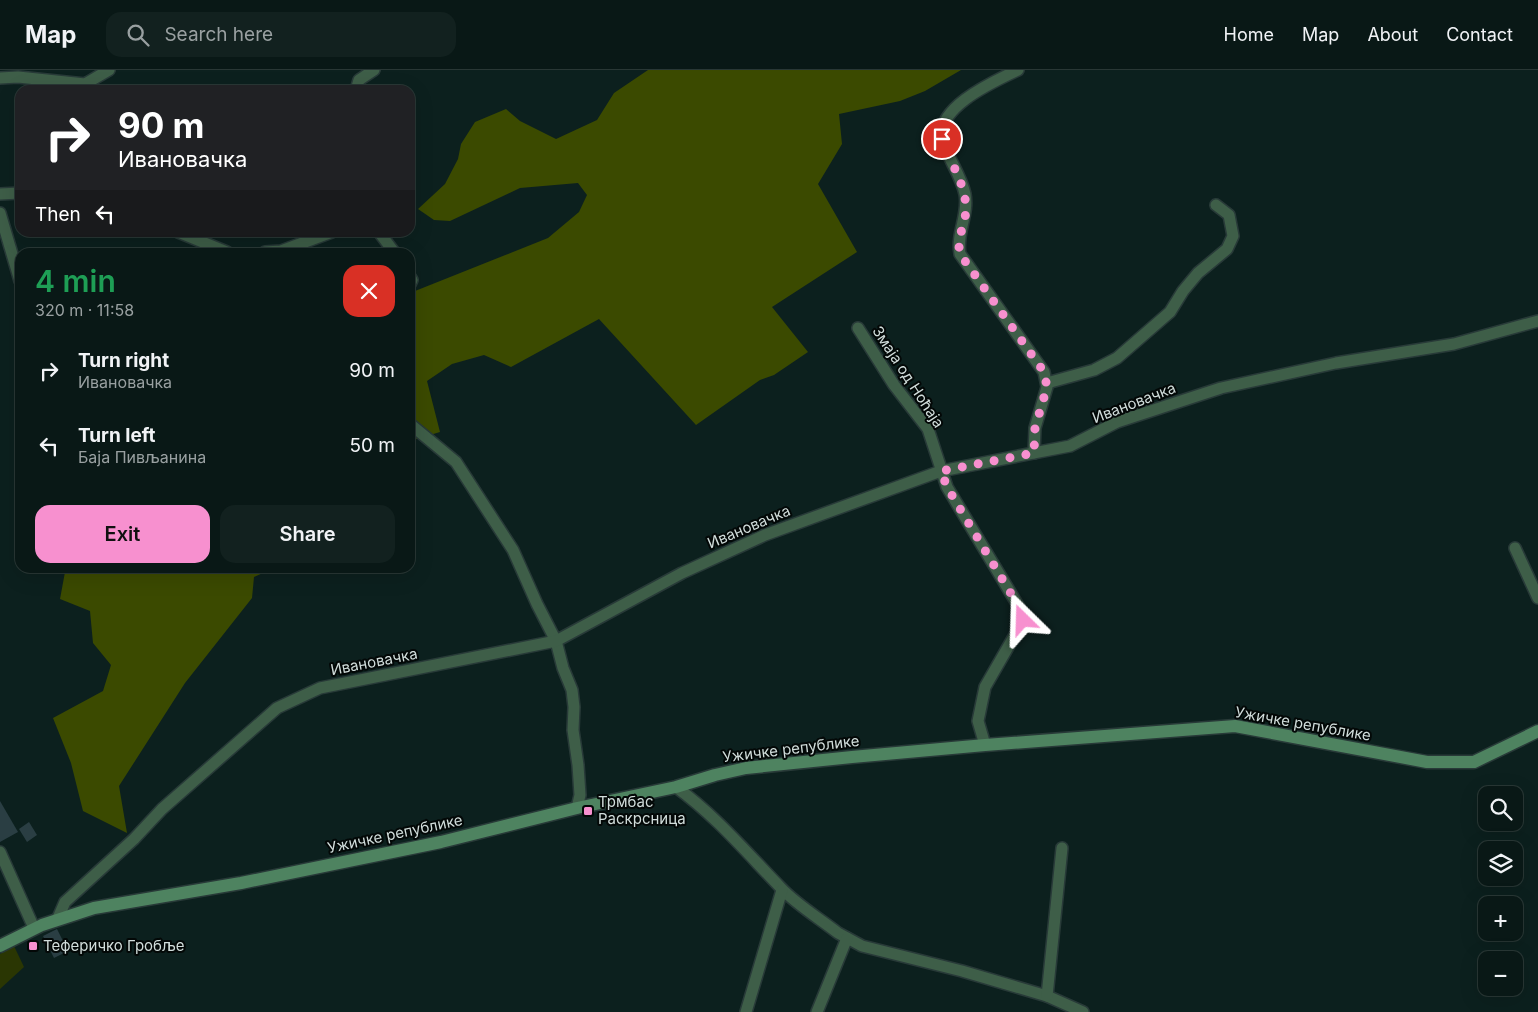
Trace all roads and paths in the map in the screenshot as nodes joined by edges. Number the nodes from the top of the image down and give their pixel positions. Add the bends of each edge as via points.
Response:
1 (109, 70) edge
2 (374, 70) edge
3 (1018, 70) edge
4 (0, 78) edge
5 (358, 85) edge
6 (15, 193) edge
7 (0, 194) edge
8 (1216, 205) dead end
9 (0, 213) edge
10 (190, 237) edge
11 (319, 237) edge
12 (383, 237) edge
13 (217, 248) edge
14 (289, 248) edge
15 (391, 248) edge
16 (15, 264) edge
17 (1538, 321) edge
18 (858, 328) dead end
19 (1047, 383) junction
20 (415, 428) edge
21 (1034, 453) junction
22 (941, 471) junction
23 (1515, 548) dead end
24 (1538, 598) edge
25 (556, 641) junction
26 (1538, 731) edge
27 (985, 745) junction
28 (676, 787) junction
29 (577, 808) junction
30 (1062, 848) dead end
31 (0, 852) edge
32 (782, 890) junction
33 (58, 918) junction
34 (34, 928) junction
35 (847, 938) junction
36 (0, 946) edge
37 (1047, 996) junction
38 (746, 1012) edge
39 (817, 1012) edge
40 (1083, 1012) edge

1 - 4 street via 85,84
2 - 5 street via 359,80
3 - 19 street via 972,94 956,107 944,125 942,139 965,194 960,254 1044,372
6 - 7 street
8 - 19 street via 1229,215 1233,236 1228,249 1198,273 1170,312 1117,358 1094,370
9 - 16 street
10 - 13 street
11 - 14 street
12 - 15 street
17 - 21 street, Ивановачка via 1454,344 1222,388 1117,422 1070,446
18 - 22 street, Змаја од Ноћаја via 894,385 928,429
19 - 21 street via 1035,428
20 - 25 street via 456,462 513,550
21 - 22 street, Ивановачка
22 - 25 street, Ивановачка via 765,535 682,573
22 - 27 street, Змаја од Ноћаја via 947,487 1022,612 1023,620 985,687 978,721
23 - 24 street
25 - 29 street via 572,690 572,730 580,788
25 - 33 street, Ивановачка via 320,688 276,708 162,809 128,846 65,902
26 - 27 street, Ужичке републике via 1474,762 1427,762 1235,726
27 - 28 street, Ужичке републике via 746,768
28 - 29 street, Ужичке републике
28 - 32 street via 740,843
29 - 33 street, Ужичке републике via 441,842 241,883 113,904
30 - 37 street
31 - 34 street
32 - 35 street
32 - 38 street
33 - 34 street, Ужичке републике
34 - 36 street, Ужичке републике
35 - 37 street via 862,946
35 - 39 street
37 - 40 street

